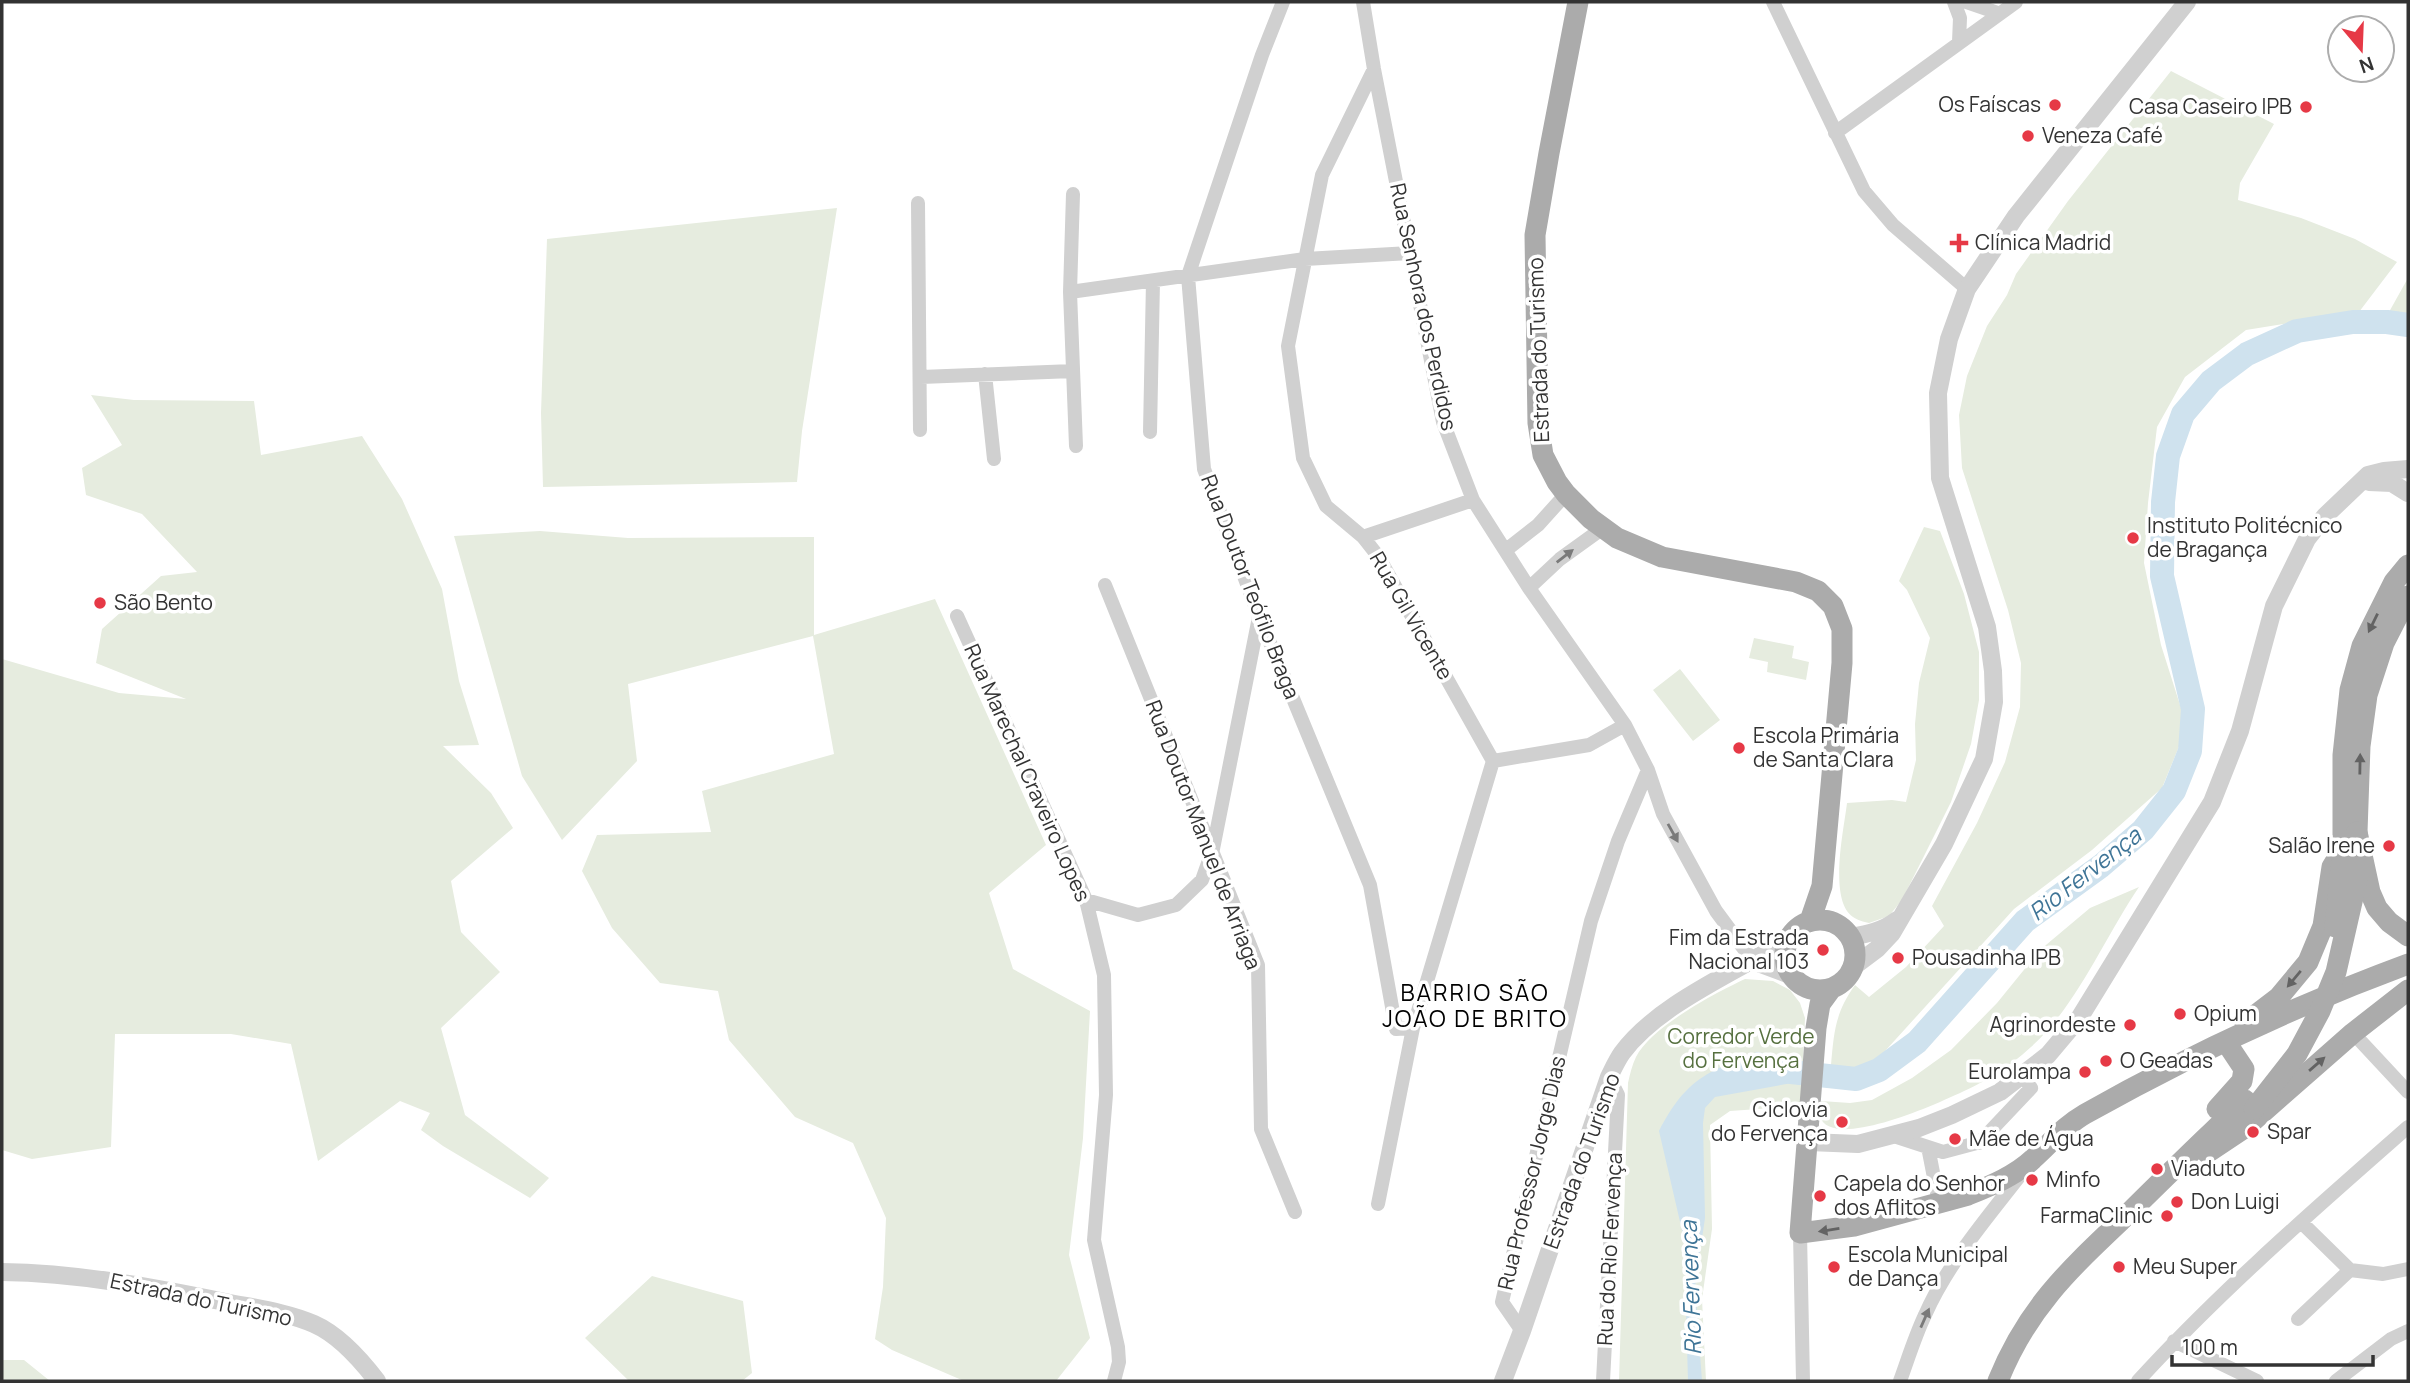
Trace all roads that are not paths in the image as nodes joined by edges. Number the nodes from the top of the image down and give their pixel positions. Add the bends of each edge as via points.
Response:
1 (1283, 2) edge
2 (1363, 2) edge
3 (1578, 2) edge
4 (1773, 2) edge
5 (1954, 2) edge
6 (1966, 2) edge
7 (2016, 2) edge
8 (2187, 2) edge
9 (1998, 13) junction
10 (1959, 42) junction
11 (1374, 69) junction
12 (1835, 133) junction
13 (1073, 194) dead end
14 (918, 203) dead end
15 (1410, 253) junction
16 (1305, 258) junction
17 (1188, 276) junction
18 (1153, 281) junction
19 (1967, 289) junction
20 (1070, 292) junction
21 (1073, 371) junction
22 (985, 374) junction
23 (921, 377) junction
24 (920, 430) dead end
25 (1150, 432) dead end
26 (1076, 446) dead end
27 (994, 459) dead end
28 (2408, 470) edge
29 (2358, 484) junction
30 (2408, 493) edge
31 (1566, 494) junction
32 (1473, 500) junction
33 (1603, 528) junction
34 (1363, 537) junction
35 (1506, 550) junction
36 (2408, 565) edge
37 (1105, 585) dead end
38 (1529, 588) junction
39 (2408, 596) edge
40 (957, 616) dead end
41 (1259, 616) junction
42 (1625, 725) junction
43 (1493, 761) junction
44 (1648, 769) junction
45 (2357, 832) junction
46 (1213, 849) junction
47 (2343, 849) junction
48 (1822, 886) junction
49 (1086, 900) junction
50 (1902, 916) junction
51 (1810, 921) junction
52 (1843, 930) junction
53 (2408, 936) edge
54 (1787, 940) junction
55 (1753, 961) junction
56 (2408, 964) edge
57 (1853, 967) junction
58 (2408, 973) edge
59 (1794, 979) junction
60 (1831, 989) junction
61 (2408, 990) edge
62 (1413, 1028) junction
63 (1816, 1028) junction
64 (2353, 1033) junction
65 (2227, 1042) junction
66 (2023, 1076) junction
67 (1609, 1077) junction
68 (2408, 1092) edge
69 (2250, 1105) junction
70 (2408, 1127) edge
71 (1895, 1136) junction
72 (1809, 1142) junction
73 (1927, 1147) junction
74 (2207, 1153) junction
75 (2184, 1159) junction
76 (2031, 1161) junction
77 (1939, 1203) junction
78 (1378, 1204) dead end
79 (1294, 1212) dead end
80 (2301, 1222) junction
81 (1800, 1233) junction
82 (2408, 1269) edge
83 (2350, 1270) junction
84 (2, 1272) edge
85 (2298, 1319) dead end
86 (1522, 1331) junction
87 (2408, 1331) edge
88 (2174, 1341) junction
89 (377, 1381) edge
90 (1114, 1381) edge
91 (1503, 1381) edge
92 (1602, 1381) edge
93 (1803, 1381) edge
94 (1900, 1381) edge
95 (1998, 1381) edge
96 (2010, 1381) edge
97 (2138, 1381) edge
98 (2257, 1381) edge
99 (2336, 1381) edge

1 - 17 street, Rua Doutor Teófilo Braga
2 - 11 street, Rua Senhora dos Perdidos
3 - 31 main road, Estrada do Turismo via 1535,234 1538,423 1543,455
4 - 12 street
5 - 10 street via 1960,18
6 - 9 street
7 - 9 street
8 - 19 street via 2016,216
9 - 10 street
10 - 12 street
11 - 15 street, Rua Senhora dos Perdidos
11 - 16 street, Rua Gil Vicente via 1322,175
12 - 19 street via 1864,191 1893,225
13 - 20 street
14 - 23 street
15 - 16 street
15 - 32 street, Rua Senhora dos Perdidos via 1443,422
16 - 17 street
16 - 34 street, Rua Gil Vicente via 1288,346 1303,458 1326,506
17 - 18 street
17 - 41 street, Rua Doutor Teófilo Braga via 1204,469
18 - 20 street
18 - 25 street
19 - 50 street via 1949,339 1938,393 1940,478 1987,627 1994,702 1984,759 1944,844
20 - 21 street
21 - 22 street
21 - 26 street
22 - 23 street
22 - 27 street
23 - 24 street
28 - 29 street via 2368,475
29 - 30 street via 2392,483
29 - 66 street via 2307,539 2288,574 2274,606 2240,731 2212,802 2080,1017
31 - 33 main road, Estrada do Turismo
31 - 35 street via 1538,525
32 - 34 street
32 - 35 street, Rua Senhora dos Perdidos
38 -> 33 street
33 - 48 main road, Estrada do Turismo via 1662,557 1796,582 1818,590 1833,606 1842,629 1842,663
34 - 43 street, Rua Gil Vicente
35 - 38 street, Rua Senhora dos Perdidos
36 -> 47 main road via 2362,646 2350,690 2343,755
37 - 46 street, Rua Doutor Manuel de Arriaga
38 - 42 street, Rua Senhora dos Perdidos
45 -> 39 main road via 2367,695 2384,643
40 - 49 street, Rua Marechal Craveiro Lopes
41 - 46 street
41 - 62 street, Rua Doutor Teófilo Braga via 1370,885 1396,1029
42 - 43 street via 1589,745
42 - 44 street, Rua Senhora dos Perdidos
43 - 62 street
44 -> 55 street, Rua Senhora dos Perdidos via 1663,814 1716,911
44 - 86 street, Rua Professor Jorge Dias via 1591,921 1502,1302
45 - 53 main road via 2377,908
45 - 69 main road, bridge via 2357,880 2336,972 2297,1055
46 - 49 street via 1202,880 1176,905 1138,915
46 - 79 street, Rua Doutor Manuel de Arriaga via 1258,965 1261,1129
47 -> 65 main road via 2332,867 2323,926 2308,961 2279,997
47 - 69 main road, bridge via 2336,925 2325,966
48 - 51 main road, Estrada do Turismo
48 - 52 main road, Estrada do Turismo via 1829,909
49 - 90 street, Rua Marechal Craveiro Lopes via 1104,975 1106,1095 1094,1240 1118,1347
50 - 52 street via 1870,933
50 - 57 street via 1877,949
51 - 52 main road via 1828,920
51 - 54 main road
52 - 57 main road via 1856,957
54 - 55 street, Estrada do Turismo
54 - 59 main road via 1785,964
55 - 59 street
55 - 67 street, Estrada do Turismo via 1666,1010 1621,1054
56 - 65 main road
57 - 60 main road via 1848,977
58 - 65 main road
59 - 60 main road via 1808,989
59 - 63 main road via 1808,992
60 - 63 main road via 1820,1004
61 - 64 main road
62 - 78 street
63 - 72 main road
64 - 68 street
74 -> 64 main road via 2246,1127
65 - 75 main road via 2244,1069 2242,1081 2191,1134
65 - 76 main road via 2081,1117
66 - 71 street via 1952,1115
66 - 73 street via 2031,1088 1984,1142 1943,1152
67 - 86 street, Estrada do Turismo
67 - 92 street, Rua do Rio Fervença via 1618,1095
69 - 74 main road
69 - 75 main road
70 - 80 street
71 - 72 street via 1858,1144
71 - 73 street
72 - 81 main road
73 - 77 street
74 - 96 main road via 2074,1281 2046,1315
75 - 95 main road via 2065,1273 2037,1307
76 - 77 main road via 1985,1188
94 -> 76 street via 1925,1315 1965,1247
77 -> 81 main road via 1854,1226
80 - 83 street
80 - 88 street
81 - 93 street
82 - 83 street via 2383,1274
83 - 85 street
84 - 89 street, Estrada do Turismo via 113,1280 314,1324 337,1337
86 - 91 street, Estrada do Turismo
87 - 99 street
88 - 97 street
88 - 98 street

